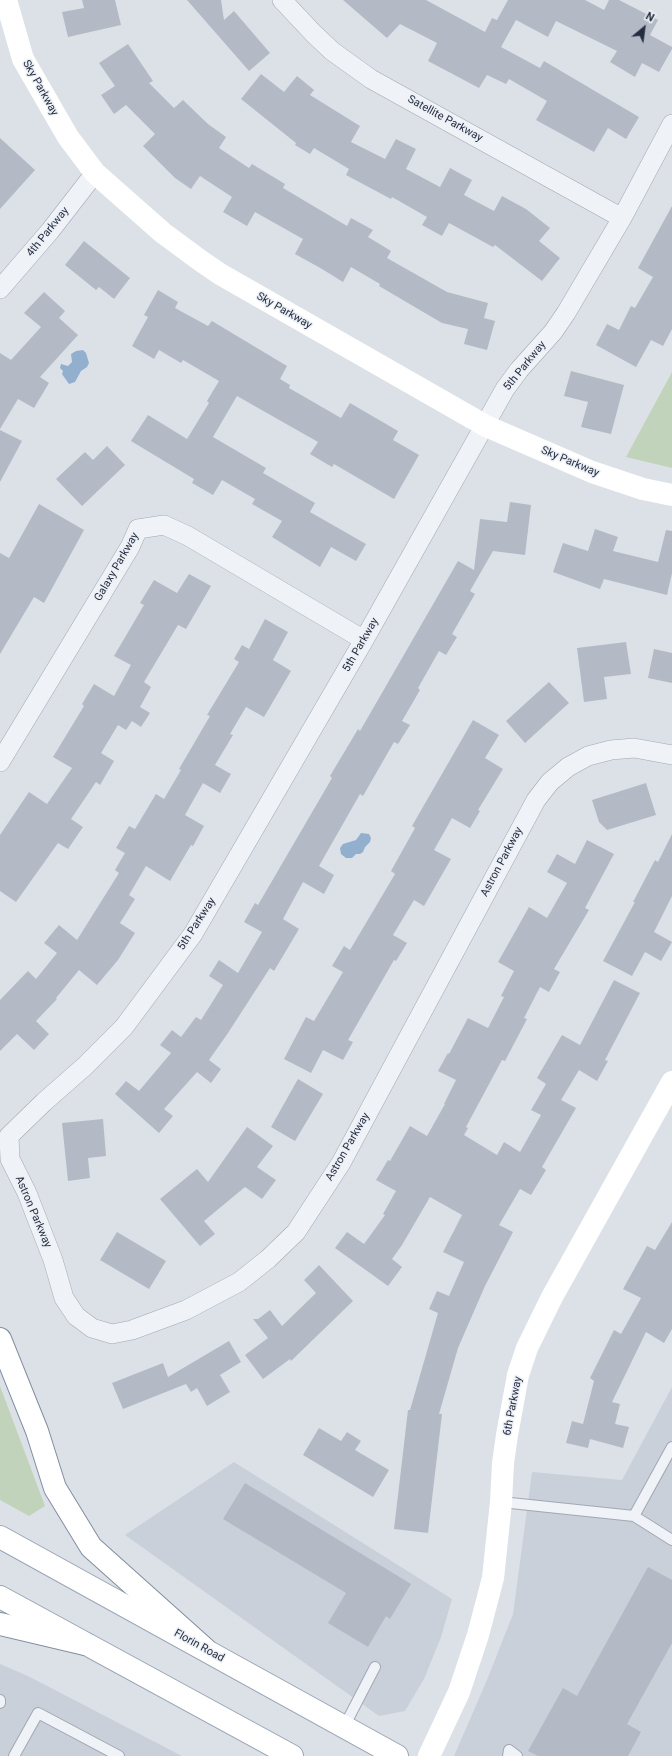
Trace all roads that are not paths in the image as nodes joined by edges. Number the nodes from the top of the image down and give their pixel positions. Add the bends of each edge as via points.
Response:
1 (6, 0) edge
2 (282, 0) edge
3 (672, 124) edge
4 (95, 174) junction
5 (622, 218) junction
6 (0, 289) edge
7 (486, 426) junction
8 (672, 495) edge
9 (364, 640) junction
10 (672, 755) edge
11 (0, 762) edge
12 (672, 1082) edge
13 (9, 1136) joint
14 (0, 1339) edge
15 (672, 1447) edge
16 (501, 1502) junction
17 (634, 1516) junction
18 (0, 1537) edge
19 (672, 1540) edge
20 (0, 1597) edge
21 (0, 1624) edge
22 (85, 1644) junction
23 (205, 1649) junction
24 (375, 1667) dead end
25 (344, 1727) junction
26 (14, 1756) edge
27 (120, 1756) edge
28 (292, 1756) edge
29 (397, 1756) edge
30 (429, 1756) edge
31 (508, 1756) edge
32 (518, 1756) edge

1 - 4 main road, Sky Parkway via 23,59 68,137
2 - 5 street, Satellite Parkway via 332,51 371,79
3 - 5 street, 5th Parkway
4 - 6 street, 4th Parkway
4 - 7 main road, Sky Parkway via 162,233 216,272
5 - 7 street, 5th Parkway via 557,326 519,370
7 - 8 main road, Sky Parkway via 592,472 643,489
7 - 9 street, 5th Parkway
9 - 11 street, Galaxy Parkway via 188,536 164,525 138,529 126,554
9 - 13 street, 5th Parkway via 193,934 124,1027
10 - 13 street, Astron Parkway via 634,748 611,750 588,756 568,767 550,782 536,800 341,1163 296,1232 239,1282 186,1310 132,1330 112,1334 92,1328 76,1316 64,1298 53,1260 10,1159
12 - 16 main road, 6th Parkway via 552,1297 527,1348 518,1375 507,1435
14 - 23 main road via 37,1431 55,1488 91,1547
15 - 17 lane
16 - 17 lane
16 - 30 main road, 6th Parkway via 493,1578 478,1635 459,1692
17 - 19 lane
18 - 23 main road, Florin Road
20 - 22 main road
21 - 22 main road
22 - 28 main road
23 - 25 main road, Florin Road
24 - 25 lane
25 - 29 main road, Florin Road
26 - 27 lane via 38,1713
31 - 32 lane via 510,1750

